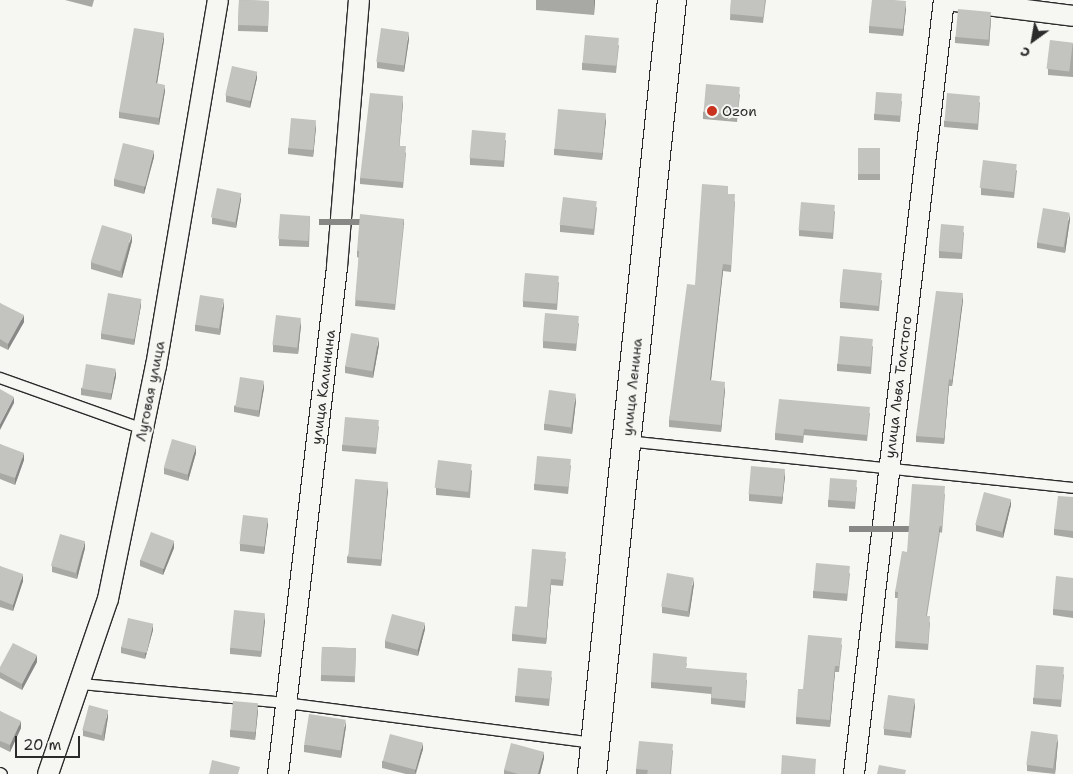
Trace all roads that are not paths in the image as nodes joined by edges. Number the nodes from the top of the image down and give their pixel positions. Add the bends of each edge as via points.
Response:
1 (218, 0) edge
2 (359, 0) edge
3 (672, 0) edge
4 (946, 0) edge
5 (1073, 16) edge
6 (0, 378) edge
7 (143, 429) junction
8 (626, 441) junction
9 (888, 469) junction
10 (1073, 488) edge
11 (81, 684) junction
12 (286, 703) junction
13 (595, 743) junction
14 (48, 774) edge
15 (278, 774) edge
16 (592, 774) edge
17 (854, 774) edge

1 - 7 street, Луговая улица
2 - 12 street, улица Калинина via 338,267
3 - 8 street, улица Ленина
4 - 5 street
4 - 9 street, улица Льва Толстого
6 - 7 lane
7 - 11 street, Луговая улица via 108,599
8 - 9 lane
8 - 13 street, улица Ленина
9 - 10 lane
9 - 17 street, улица Льва Толстого
11 - 12 lane
11 - 14 street, Луговая улица
12 - 13 lane
12 - 15 street, улица Калинина
13 - 16 street, улица Ленина

